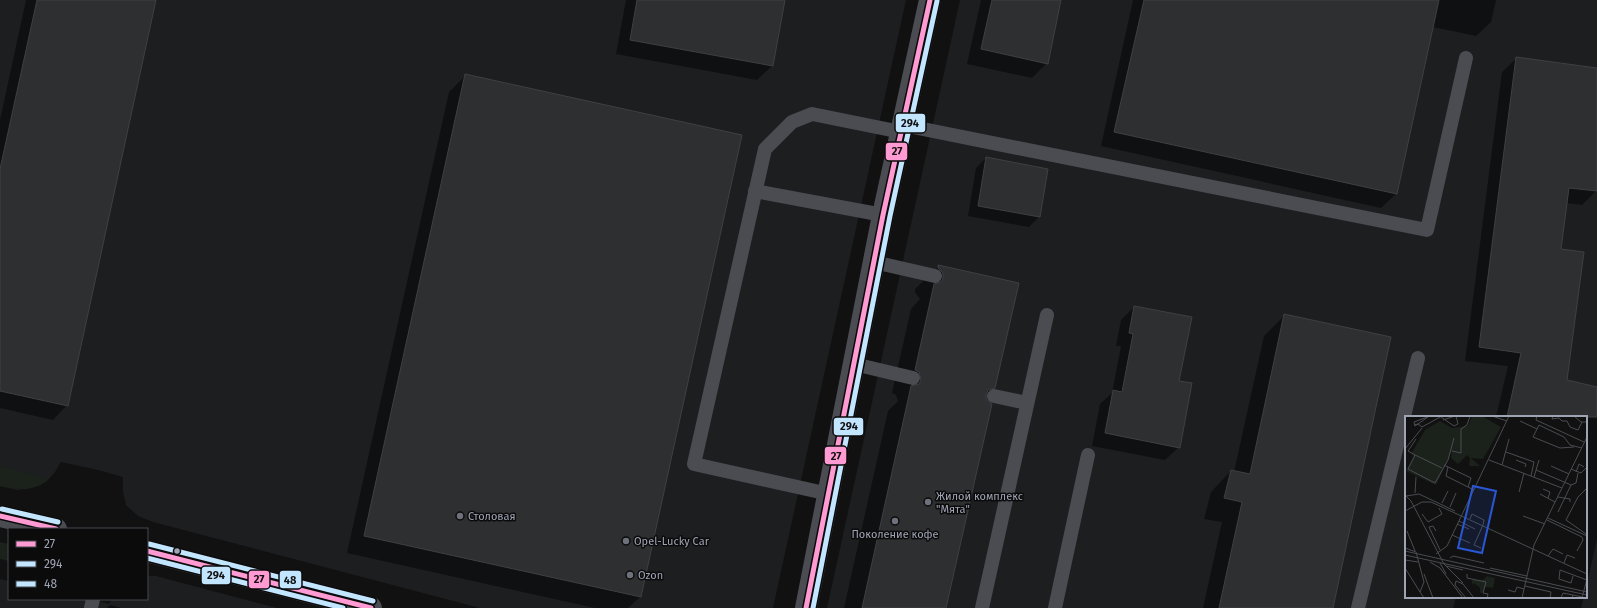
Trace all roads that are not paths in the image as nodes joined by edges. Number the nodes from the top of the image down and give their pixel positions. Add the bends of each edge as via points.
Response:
1 (930, 0) edge
2 (1466, 58) dead end
3 (902, 128) junction
4 (755, 191) junction
5 (883, 215) junction
6 (874, 262) junction
7 (935, 276) dead end
8 (1047, 315) dead end
9 (1418, 358) dead end
10 (854, 364) junction
11 (913, 378) dead end
12 (994, 396) dead end
13 (1027, 403) junction
14 (1088, 456) dead end
15 (829, 494) junction
16 (0, 516) edge
17 (52, 528) edge
18 (148, 551) edge
19 (371, 608) edge
20 (806, 608) edge
21 (982, 608) edge
22 (1055, 608) edge
23 (1358, 608) edge

1 - 3 street
2 - 3 lane via 1427,230
3 - 4 lane via 812,114 792,122 765,149
3 - 5 street
4 - 5 lane
4 - 15 lane via 694,464
5 - 6 street
6 - 7 lane
6 - 10 street
8 - 13 lane
9 - 23 lane
10 - 11 lane
10 - 15 street
12 - 13 lane
13 - 21 lane
14 - 22 lane
15 - 20 street
16 - 17 street
18 - 19 street

